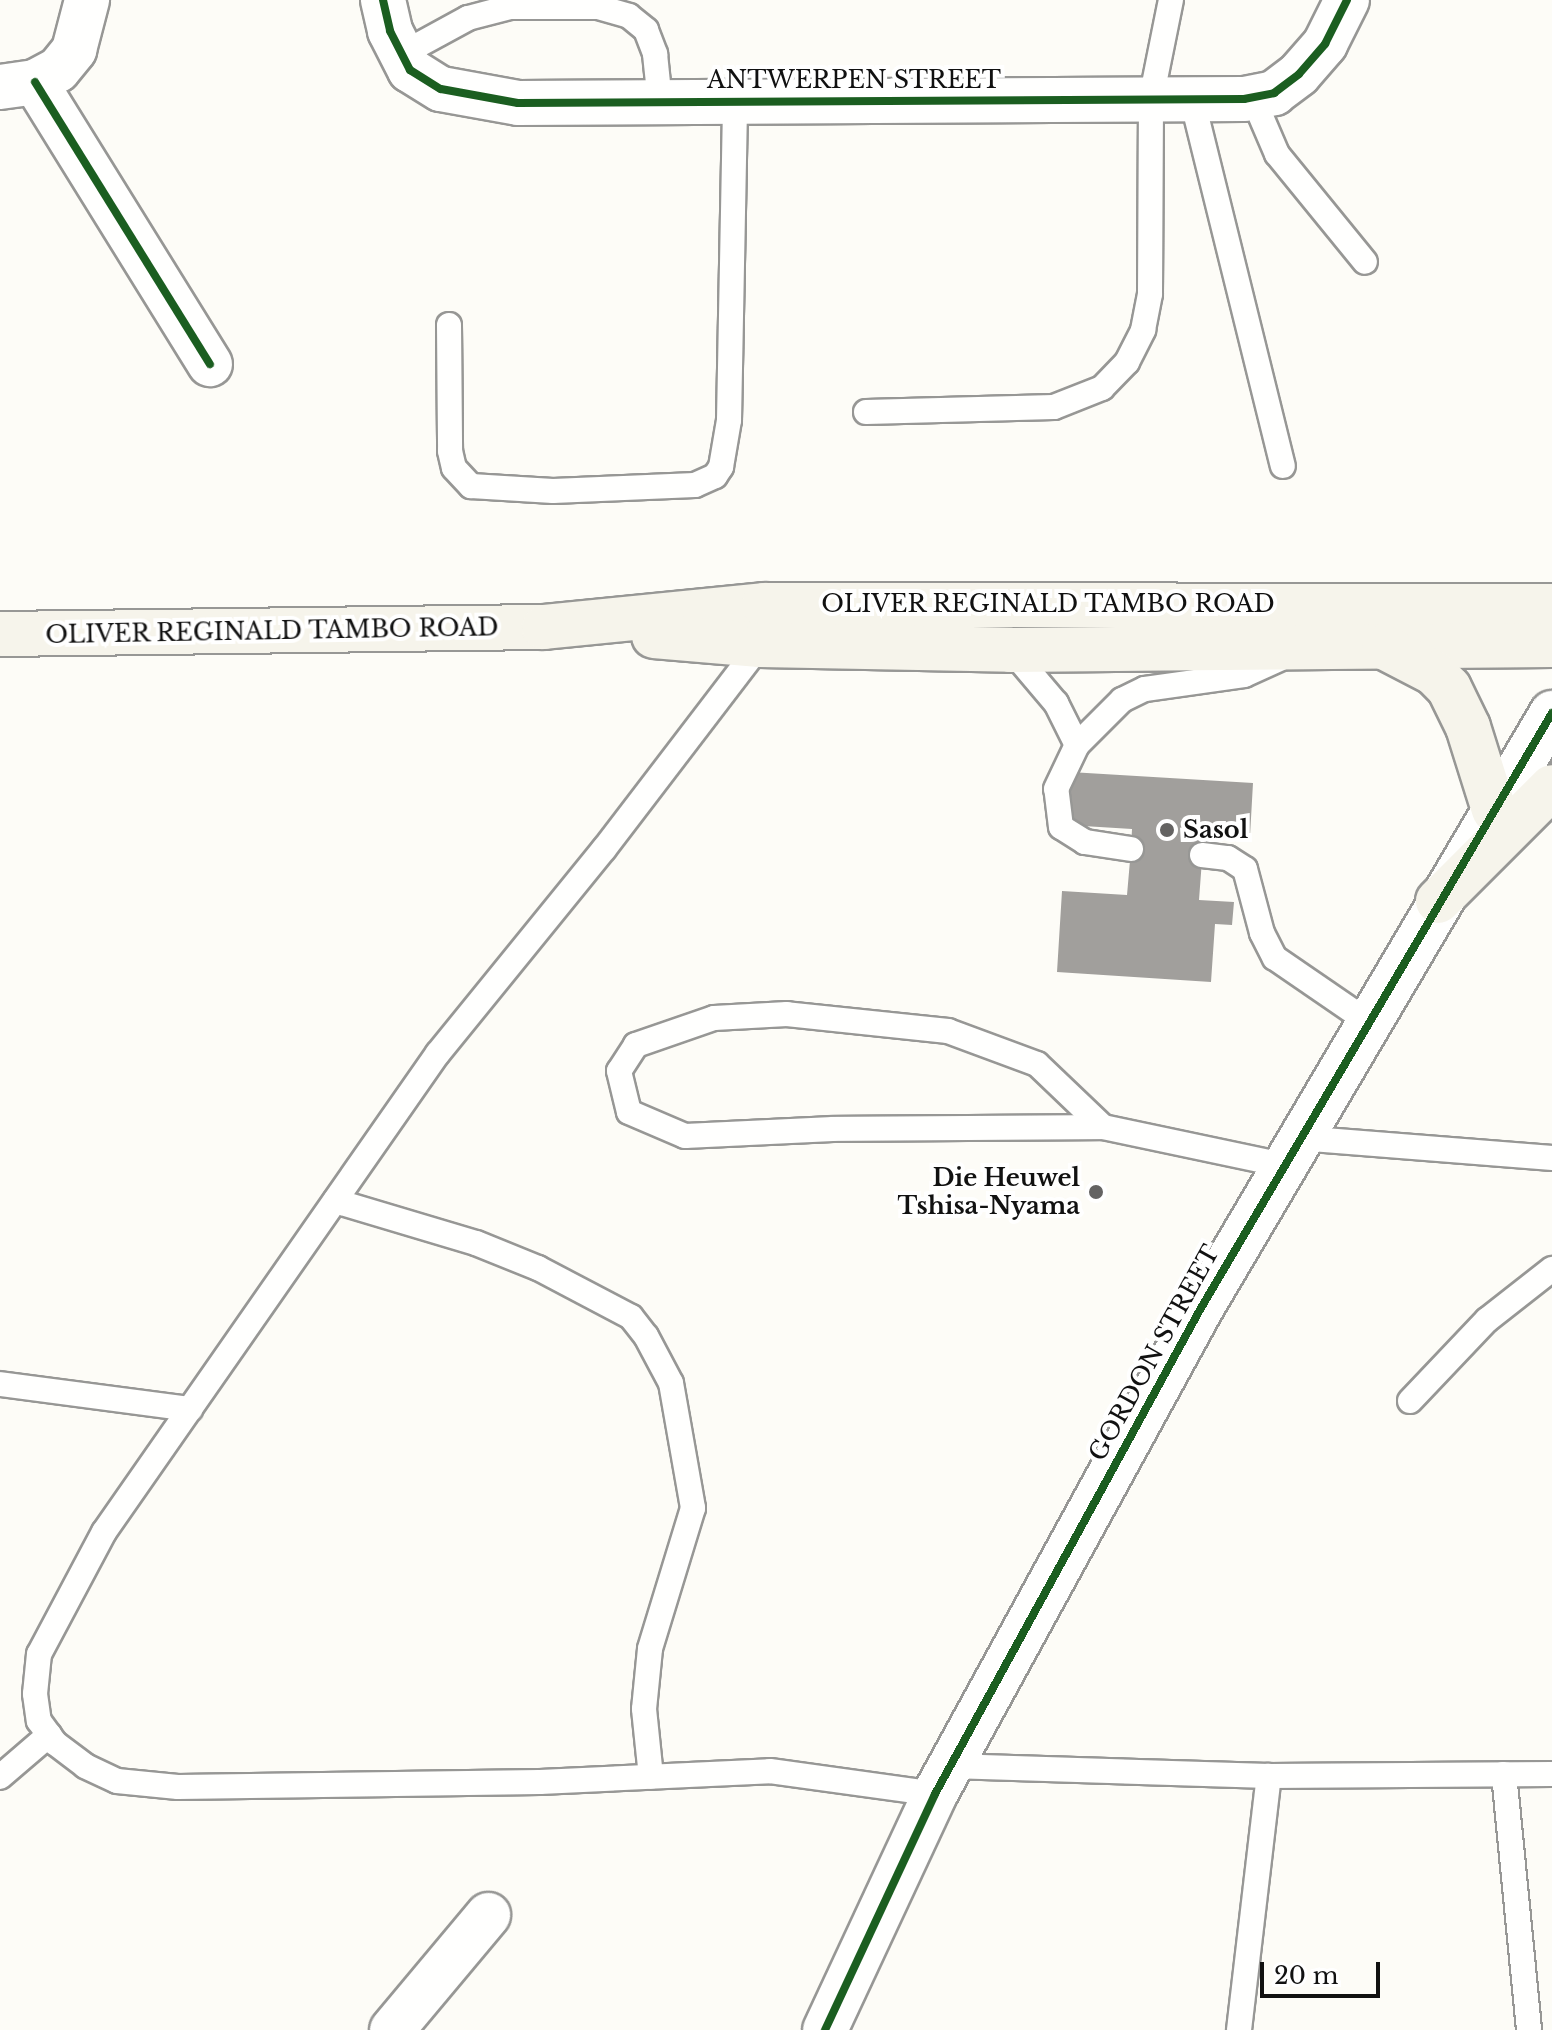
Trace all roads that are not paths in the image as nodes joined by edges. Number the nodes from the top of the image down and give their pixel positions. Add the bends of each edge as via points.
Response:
1 (87, 0) edge
2 (383, 0) edge
3 (1171, 0) edge
4 (1347, 0) edge
5 (406, 62) junction
6 (18, 84) edge
7 (1253, 98) junction
8 (1172, 99) junction
9 (735, 101) junction
10 (660, 102) junction
11 (1365, 262) dead end
12 (449, 325) dead end
13 (210, 364) dead end
14 (866, 412) dead end
15 (1283, 466) dead end
16 (1552, 606) edge
17 (544, 627) junction
18 (0, 634) edge
19 (760, 645) junction
20 (1552, 645) edge
21 (1384, 647) junction
22 (1301, 648) junction
23 (1011, 650) junction
24 (1552, 713) edge
25 (1077, 745) junction
26 (1552, 787) edge
27 (1494, 810) junction
28 (1131, 849) dead end
29 (1202, 855) dead end
30 (1438, 901) junction
31 (1367, 1021) junction
32 (1103, 1127) junction
33 (1291, 1152) junction
34 (1552, 1158) edge
35 (335, 1201) junction
36 (1552, 1269) edge
37 (0, 1384) edge
38 (1410, 1401) dead end
39 (190, 1409) junction
40 (49, 1735) junction
41 (1504, 1774) junction
42 (1552, 1774) edge
43 (1269, 1776) junction
44 (0, 1777) edge
45 (651, 1777) junction
46 (943, 1780) junction
47 (488, 1915) dead end
48 (392, 2030) edge
49 (825, 2030) edge
50 (1239, 2030) edge
51 (1529, 2030) edge

1 - 6 street via 74,50 58,70
2 - 5 street
3 - 8 lane
4 - 7 street, ANTWERPEN STREET via 1325,44 1299,74 1274,93
5 - 10 street, ANTWERPEN STREET via 441,89 477,99
5 - 10 lane via 468,18 510,7 598,7 629,16 646,30 655,54
6 - 13 street
7 - 8 street, ANTWERPEN STREET
7 - 11 lane via 1277,154
8 - 9 street, ANTWERPEN STREET
8 - 14 lane via 1143,330 1127,362 1102,388 1054,407
8 - 15 lane
9 - 10 street, ANTWERPEN STREET
9 - 12 lane via 729,420 715,476 695,485 600,489 471,486 454,468 450,451
16 - 17 main road, OLIVER REGINALD TAMBO ROAD via 764,605
17 - 18 main road, OLIVER REGINALD TAMBO ROAD
17 - 19 main road, OLIVER REGINALD TAMBO ROAD
19 - 23 main road, OLIVER REGINALD TAMBO ROAD
19 - 35 lane via 438,1053
20 - 21 main road, OLIVER REGINALD TAMBO ROAD
21 - 22 main road, OLIVER REGINALD TAMBO ROAD
21 - 27 main road via 1449,688 1468,727
22 - 23 main road, OLIVER REGINALD TAMBO ROAD
22 - 25 lane via 1244,675 1145,689 1122,700
23 - 25 lane via 1056,703
24 - 27 street, GORDON STREET
25 - 28 lane via 1056,789 1061,827 1085,842
26 - 30 main road
27 - 30 street, GORDON STREET
29 - 31 lane via 1228,858 1245,869 1262,933 1275,958
30 - 31 street, GORDON STREET
31 - 33 street, GORDON STREET
32 - 32 lane via 685,1136 629,1112 619,1071 636,1045 714,1018 787,1014 948,1031 1037,1064
32 - 33 lane
33 - 34 lane
33 - 46 street, GORDON STREET
35 - 39 lane
35 - 45 lane via 476,1243 538,1268 631,1317 646,1336 671,1383 693,1508 650,1649 644,1709
36 - 38 lane via 1487,1320
37 - 39 lane
39 - 40 lane via 104,1532 39,1654 35,1694 39,1721
40 - 44 lane
40 - 45 lane via 85,1766 117,1781 178,1787
41 - 42 lane
41 - 43 lane
41 - 51 lane
43 - 46 lane
43 - 50 lane
45 - 46 lane via 770,1771
46 - 49 street, GORDON STREET
47 - 48 street

